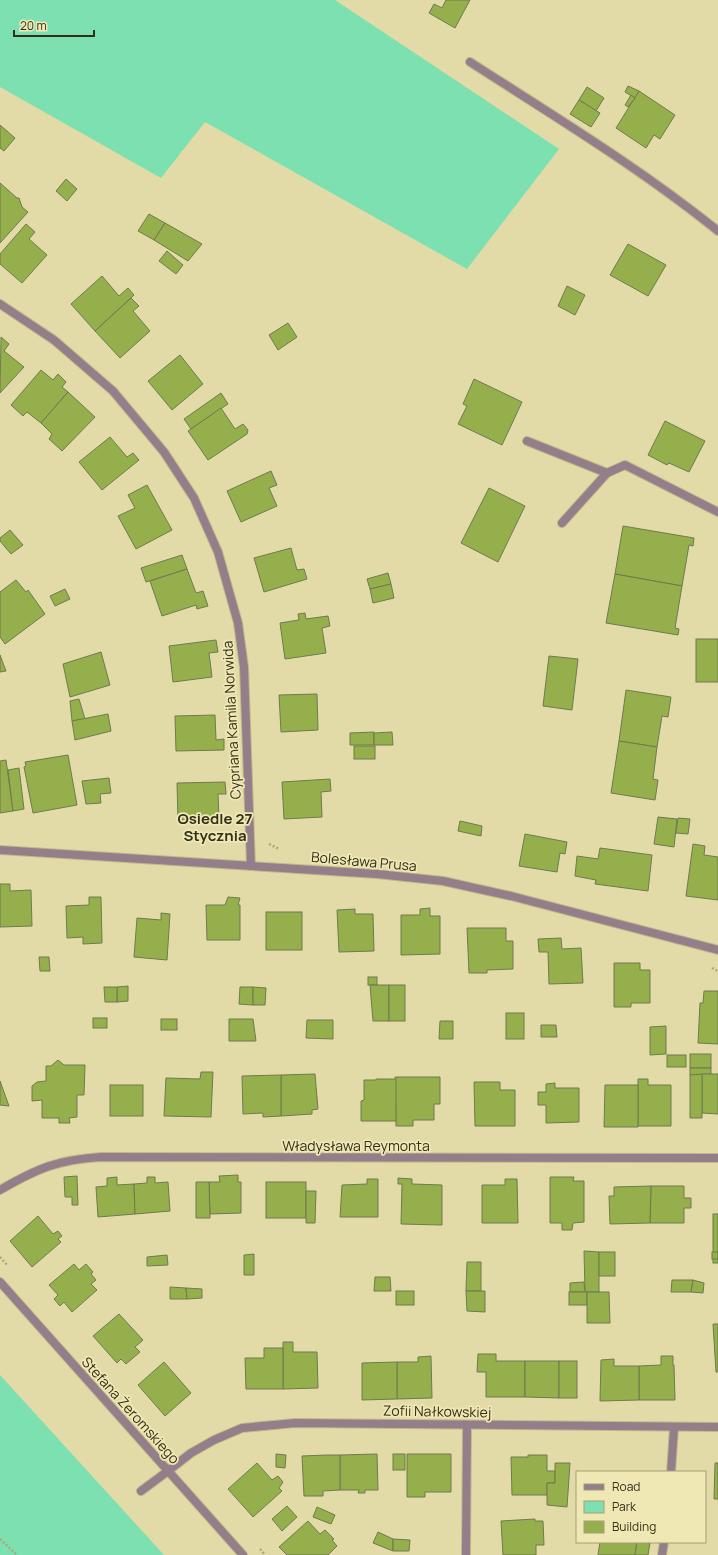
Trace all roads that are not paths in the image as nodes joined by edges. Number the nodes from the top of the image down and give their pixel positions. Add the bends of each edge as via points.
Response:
1 (470, 62) dead end
2 (718, 231) edge
3 (0, 304) edge
4 (527, 442) dead end
5 (607, 473) junction
6 (718, 512) edge
7 (562, 523) dead end
8 (0, 850) edge
9 (251, 866) junction
10 (718, 950) edge
11 (718, 1158) edge
12 (0, 1190) edge
13 (0, 1282) edge
14 (467, 1425) junction
15 (718, 1427) edge
16 (674, 1428) junction
17 (168, 1471) junction
18 (671, 1471) edge
19 (141, 1490) dead end
20 (664, 1543) edge
21 (243, 1555) edge
22 (466, 1555) edge
23 (662, 1555) edge

1 - 2 street via 601,146
3 - 9 street, Cypriana Kamila Norwida via 54,340 113,391 164,452 194,498 218,552 238,624 244,667
4 - 5 street
5 - 6 street via 625,465
5 - 7 street
8 - 9 street, Bolesława Prusa
9 - 10 street, Bolesława Prusa via 443,881 512,896
11 - 12 street, Władysława Reymonta via 101,1157 43,1167
13 - 17 street, Stefana Żeromskiego
14 - 16 street, Zofii Nałkowskiej
14 - 17 street, Zofii Nałkowskiej via 295,1423 242,1428 191,1453
14 - 22 street
15 - 16 street, Zofii Nałkowskiej
16 - 18 street
17 - 19 street, Zofii Nałkowskiej
17 - 21 street, Stefana Żeromskiego
20 - 23 street

